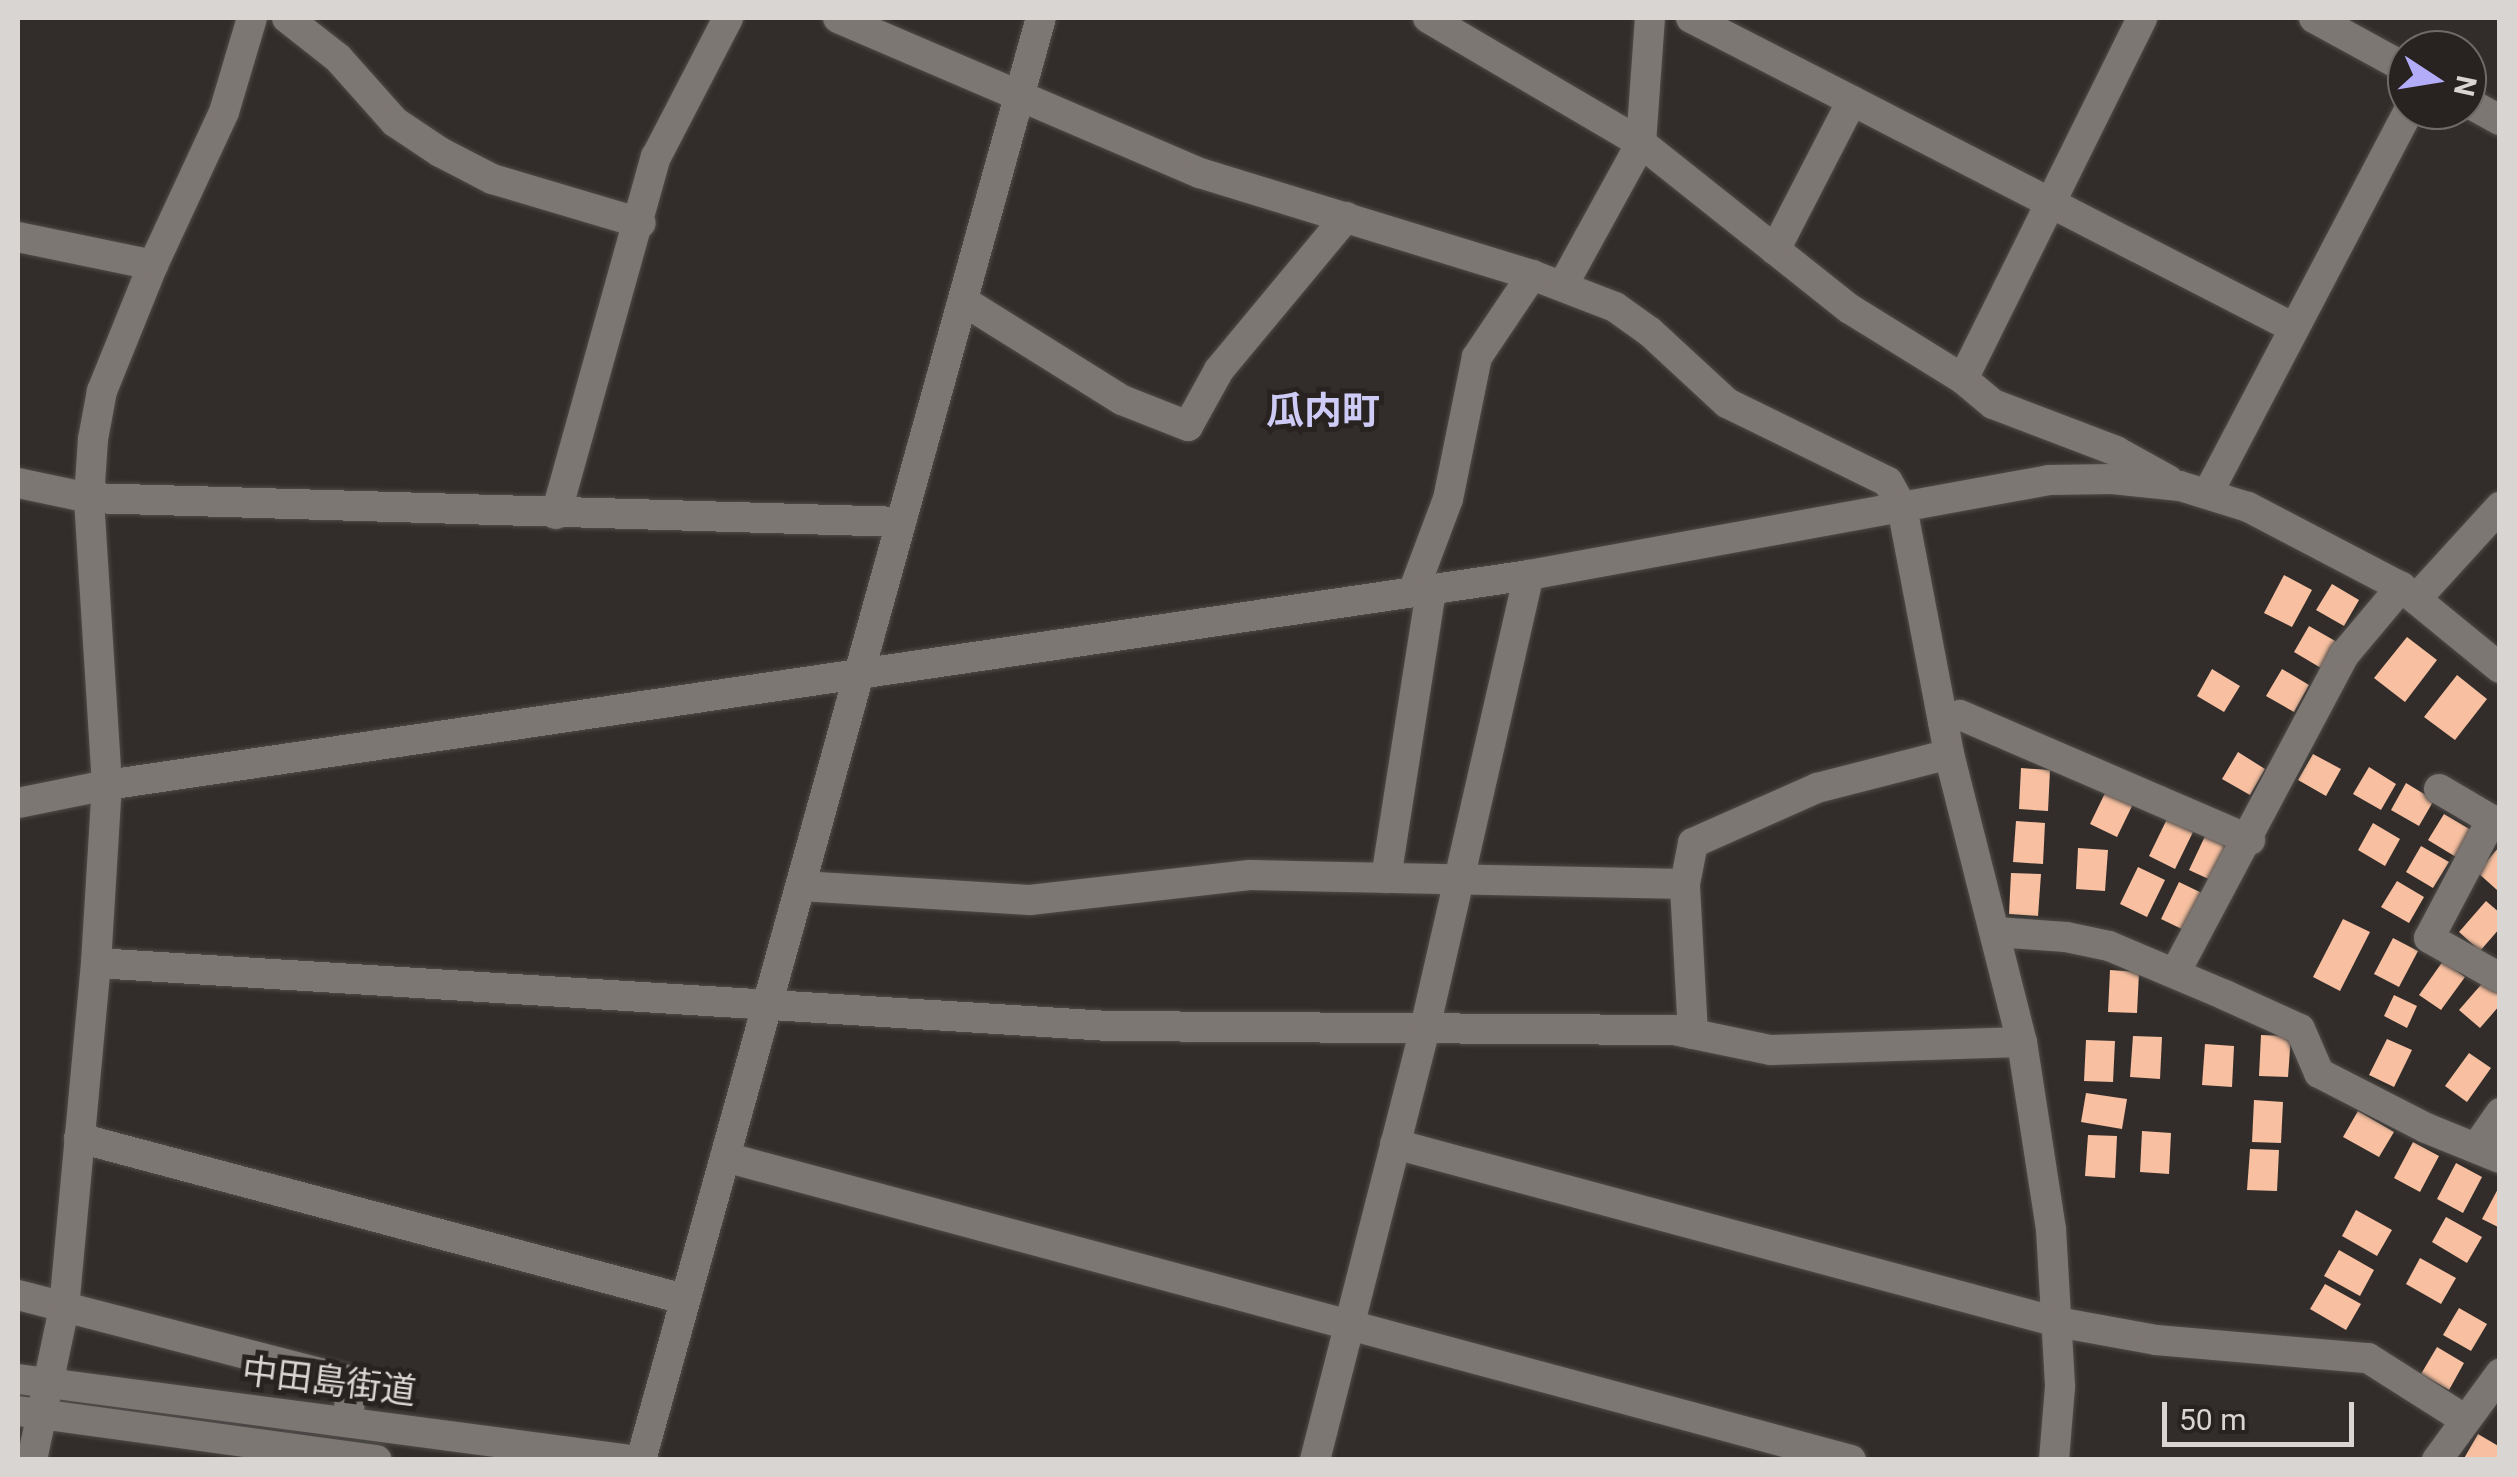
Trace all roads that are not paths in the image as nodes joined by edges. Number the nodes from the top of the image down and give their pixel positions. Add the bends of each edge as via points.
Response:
1 (252, 18) edge
2 (287, 18) edge
3 (728, 18) edge
4 (838, 18) edge
5 (1041, 18) edge
6 (1428, 18) edge
7 (1650, 18) edge
8 (1692, 18) edge
9 (2142, 18) edge
10 (2314, 18) edge
11 (2387, 58) edge
12 (1020, 94) junction
13 (1852, 101) junction
14 (2398, 130) edge
15 (1641, 143) junction
16 (2048, 203) junction
17 (1346, 217) junction
18 (641, 223) junction
19 (18, 236) edge
20 (1775, 250) junction
21 (154, 265) junction
22 (1532, 274) junction
23 (1563, 286) junction
24 (965, 302) junction
25 (2294, 328) junction
26 (1963, 379) junction
27 (18, 483) edge
28 (2194, 489) junction
29 (90, 498) junction
30 (1902, 507) junction
31 (2499, 508) edge
32 (556, 514) junction
33 (901, 522) junction
34 (1530, 575) junction
35 (1422, 591) junction
36 (2408, 593) junction
37 (2500, 668) edge
38 (861, 675) junction
39 (1943, 722) junction
40 (1949, 754) junction
41 (107, 785) junction
42 (2438, 789) dead end
43 (18, 803) edge
44 (2495, 823) edge
45 (2250, 840) junction
46 (1386, 878) junction
47 (1459, 879) junction
48 (1685, 884) junction
49 (801, 886) junction
50 (1996, 932) junction
51 (96, 963) junction
52 (2176, 973) junction
53 (2500, 978) edge
54 (770, 1005) junction
55 (1425, 1028) junction
56 (1693, 1034) junction
57 (2022, 1042) junction
58 (2500, 1113) edge
59 (79, 1138) junction
60 (1395, 1144) junction
61 (2489, 1151) edge
62 (725, 1157) junction
63 (18, 1296) edge
64 (684, 1298) junction
65 (64, 1308) junction
66 (2057, 1322) junction
67 (1348, 1325) junction
68 (2500, 1374) edge
69 (18, 1379) edge
70 (48, 1384) junction
71 (30, 1413) edge
72 (2464, 1419) junction
73 (349, 1422) junction
74 (32, 1460) edge
75 (378, 1460) edge
76 (632, 1460) edge
77 (641, 1460) edge
78 (1315, 1460) edge
79 (1851, 1460) edge
80 (2054, 1460) edge
81 (2437, 1460) edge

1 - 21 street via 224,112
2 - 18 street via 338,58 395,122 440,152 492,179
3 - 18 street via 656,157
4 - 12 street
5 - 12 street
6 - 15 street
7 - 15 street
8 - 13 street
9 - 16 street
10 - 11 street
12 - 17 street via 1200,173
12 - 24 street
13 - 16 street
13 - 20 street
14 - 25 street
15 - 20 street
15 - 23 street
16 - 25 street
16 - 26 street
17 - 22 street
17 - 24 street via 1220,370 1188,426 1122,400
18 - 32 street
19 - 21 street
20 - 26 street via 1850,309
21 - 29 street via 102,391
22 - 23 street
22 - 35 street via 1477,357
23 - 30 street via 1614,307 1650,332 1727,403 1888,482
24 - 33 street
25 - 28 street
26 - 28 street via 1993,404 2116,450
27 - 29 street
28 - 30 street via 2049,480
28 - 36 street via 2248,507
29 - 32 street
29 - 41 street
30 - 34 street
30 - 39 street
31 - 36 street
32 - 33 street
33 - 38 street
34 - 35 street
34 - 47 street
35 - 38 street
35 - 46 street
36 - 37 street
36 - 45 street via 2344,656
38 - 41 street
38 - 49 street
39 - 40 street
39 - 45 street via 1960,715
40 - 48 street via 1817,788 1692,843
40 - 50 street
41 - 43 street
41 - 51 street
42 - 44 street
44 - 53 street via 2428,938
45 - 52 street
46 - 47 street
46 - 49 street via 1250,875 1030,900
47 - 48 street
47 - 55 street
48 - 56 street
49 - 54 street
50 - 52 street via 2109,946
50 - 57 street
51 - 54 street
51 - 59 street
52 - 61 street via 2300,1029 2319,1073 2426,1128
54 - 55 street via 1110,1026
54 - 62 street
55 - 56 street
55 - 60 street
56 - 57 street via 1771,1050
57 - 66 street via 2051,1228
58 - 61 street
59 - 64 street
59 - 65 street
60 - 66 street
60 - 67 street
62 - 64 street
62 - 67 street
63 - 65 street
64 - 77 street
65 - 70 street
65 - 73 street via 350,1381
66 - 72 street via 2156,1340 2368,1358
66 - 80 street
67 - 78 street
67 - 79 street
68 - 72 street
69 - 70 street, 中田島街道
70 - 71 street
70 - 73 street, 中田島街道
71 - 74 street
71 - 75 street, 中田島街道
72 - 81 street
73 - 76 street, 中田島街道

